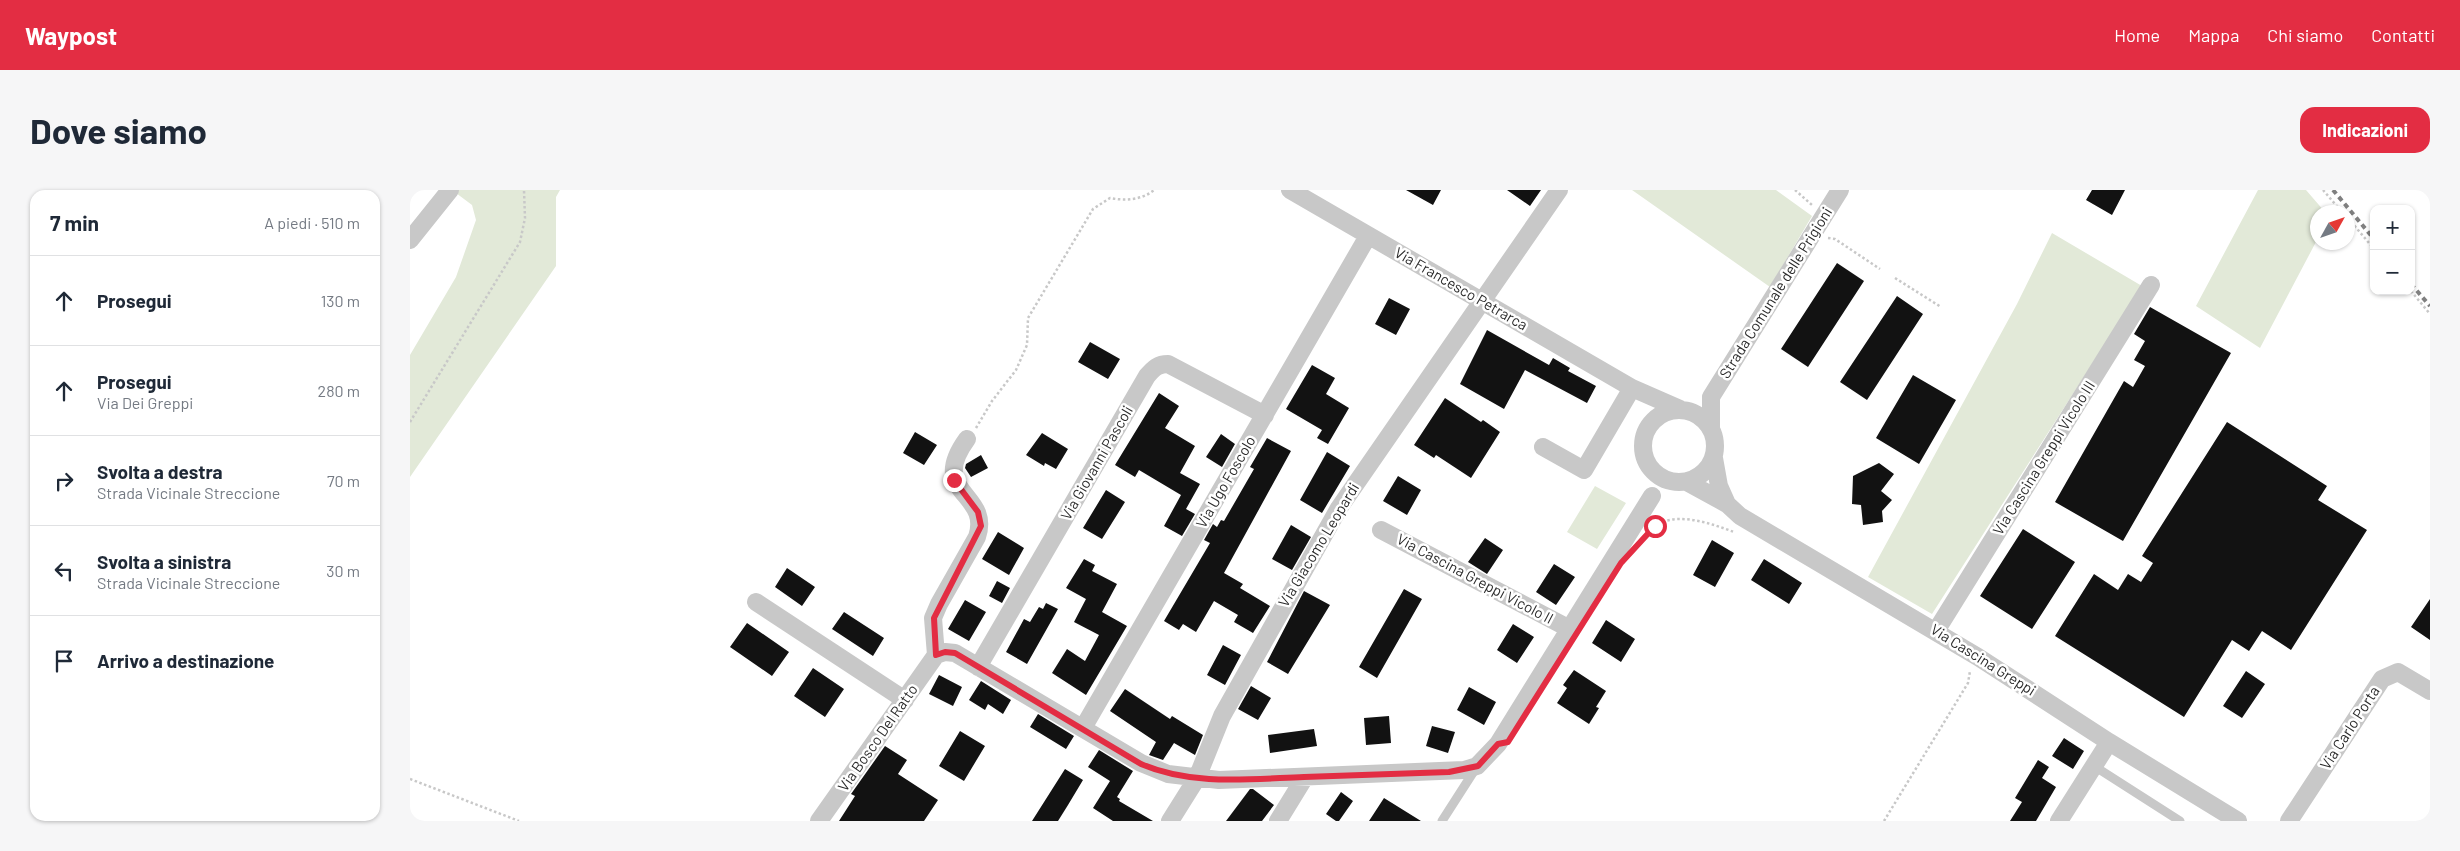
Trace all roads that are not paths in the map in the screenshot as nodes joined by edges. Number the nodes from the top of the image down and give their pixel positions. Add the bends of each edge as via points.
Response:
1 (450, 190) edge
2 (1290, 190) edge
3 (1559, 190) edge
4 (1840, 190) edge
5 (1368, 236) junction
6 (410, 240) edge
7 (2151, 285) dead end
8 (1482, 302) junction
9 (1632, 388) junction
10 (1711, 396) junction
11 (1682, 409) junction
12 (1265, 415) junction
13 (1647, 427) junction
14 (1711, 428) junction
15 (967, 439) road end
16 (1543, 447) dead end
17 (1714, 458) junction
18 (1648, 466) junction
19 (1681, 482) junction
20 (1652, 496) junction
21 (1727, 504) junction
22 (1381, 530) dead end
23 (756, 602) dead end
24 (1568, 628) junction
25 (1936, 631) junction
26 (936, 655) junction
27 (978, 667) junction
28 (2430, 691) edge
29 (905, 700) junction
30 (1082, 728) junction
31 (2110, 742) junction
32 (1478, 766) junction
33 (2094, 766) junction
34 (1305, 777) junction
35 (1197, 778) junction
36 (819, 821) edge
37 (1170, 821) edge
38 (1278, 821) edge
39 (1442, 821) edge
40 (2059, 821) edge
41 (2180, 821) edge
42 (2238, 821) edge
43 (2289, 821) edge

1 - 6 street
2 - 5 street, Via Francesco Petrarca
3 - 8 street, Via Giacomo Leopardi
4 - 10 street, Strada Comunale delle Prigioni
5 - 8 street, Via Francesco Petrarca
5 - 12 street, Via Ugo Foscolo
7 - 25 street, Via Cascina Greppi Vicolo III
8 - 9 street, Via Francesco Petrarca
8 - 35 street, Via Giacomo Leopardi via 1339,508 1222,716
9 - 11 street, Via Francesco Petrarca
9 - 13 street, Via Francesco Petrarca via 1644,404
9 - 16 street via 1584,470
10 - 11 street
10 - 14 street
11 - 13 street via 1661,414
11 - 14 street via 1703,418
12 - 27 street, Via Giovanni Pascoli via 1168,364 1160,364 1153,369
12 - 30 street, Via Ugo Foscolo
13 - 18 street via 1642,445
14 - 17 street via 1715,437
15 - 26 street via 958,451 954,480 978,512 981,526 934,618
17 - 19 street via 1699,476
17 - 21 street via 1719,486
18 - 19 street via 1664,479
18 - 20 street
19 - 20 street via 1662,488
19 - 21 street, Via Cascina Greppi
20 - 24 street
21 - 25 street, Via Cascina Greppi via 1747,521
22 - 24 street, Via Cascina Greppi Vicolo II
23 - 29 street
24 - 32 street via 1498,744
25 - 31 street, Via Cascina Greppi
26 - 27 street via 955,653
26 - 29 street, Via Bosco Del Ratto
27 - 30 street
28 - 43 street, Via Carlo Porta via 2398,672 2382,679
29 - 36 street, Via Bosco Del Ratto
30 - 35 street via 1157,771
31 - 33 street
31 - 42 street, Via Cascina Greppi
32 - 34 street via 1449,772
32 - 39 lane
33 - 40 street
33 - 41 lane
34 - 35 street
34 - 38 street
35 - 37 street, Via Giacomo Leopardi

